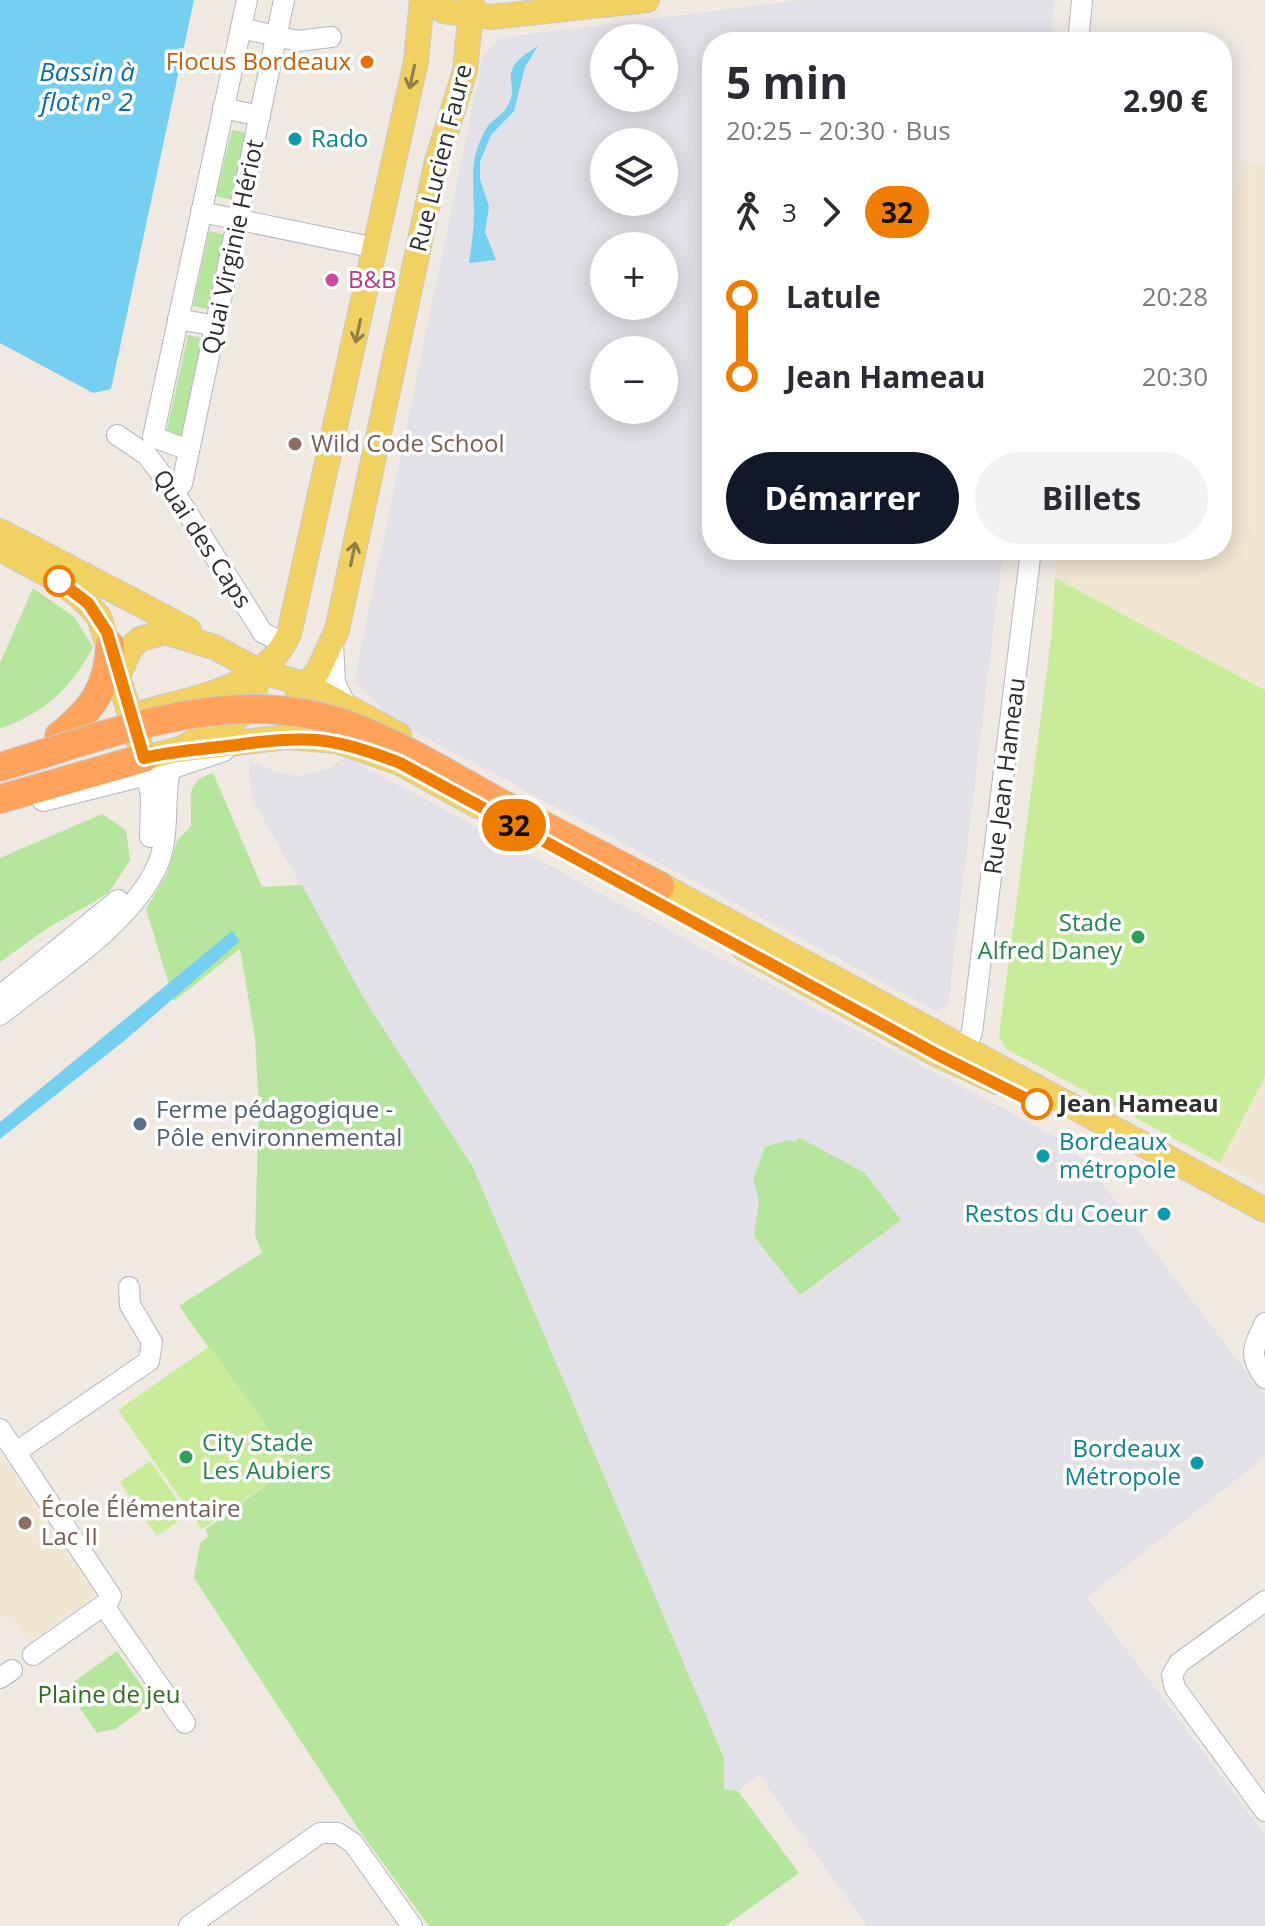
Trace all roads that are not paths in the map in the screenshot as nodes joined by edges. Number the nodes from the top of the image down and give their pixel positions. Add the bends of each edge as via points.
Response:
1 (247, 0) edge
2 (284, 0) edge
3 (422, 0) edge
4 (436, 0) edge
5 (647, 0) edge
6 (1082, 0) edge
7 (471, 8) edge
8 (241, 28) junction
9 (1079, 32) edge
10 (276, 36) junction
11 (331, 37) dead end
12 (223, 108) junction
13 (260, 116) junction
14 (201, 212) junction
15 (240, 220) junction
16 (376, 248) junction
17 (178, 319) junction
18 (216, 326) junction
19 (117, 435) dead end
20 (189, 450) junction
21 (173, 490) junction
22 (0, 531) edge
23 (0, 549) edge
24 (1030, 560) edge
25 (285, 643) junction
26 (333, 643) junction
27 (110, 645) junction
28 (214, 647) junction
29 (259, 671) junction
30 (119, 674) junction
31 (307, 685) junction
32 (354, 710) junction
33 (131, 716) junction
34 (59, 736) junction
35 (0, 753) edge
36 (159, 763) junction
37 (0, 767) edge
38 (0, 799) edge
39 (0, 811) edge
40 (660, 886) junction
41 (803, 981) junction
42 (0, 996) edge
43 (0, 1015) edge
44 (966, 1048) junction
45 (979, 1073) junction
46 (1265, 1210) edge
47 (1265, 1225) edge
48 (129, 1287) dead end
49 (1265, 1323) edge
50 (1265, 1378) edge
51 (0, 1429) edge
52 (16, 1452) junction
53 (1265, 1601) edge
54 (104, 1606) junction
55 (33, 1655) dead end
56 (185, 1723) dead end
57 (1263, 1803) edge
58 (411, 1925) edge
59 (189, 1926) edge

1 - 8 street, Quai Virginie Hériot
2 - 10 street, Quai Virginie Hériot
3 -> 16 main road, Rue Lucien Faure via 416,61
4 - 7 main road via 443,11
5 - 7 main road via 538,14
6 - 9 street
26 -> 7 main road, Rue Lucien Faure via 437,161 463,79
8 - 10 street
8 - 12 street, Quai Virginie Hériot
10 - 11 street via 298,41
10 - 13 street, Quai Virginie Hériot
12 - 13 street
12 - 14 street, Quai Virginie Hériot
13 - 15 street, Quai Virginie Hériot
14 - 15 street
14 - 17 street, Quai Virginie Hériot
15 - 16 street
15 - 18 street, Quai Virginie Hériot
16 -> 25 main road, Rue Lucien Faure
17 - 18 street
17 - 20 street, Quai Virginie Hériot via 153,437
18 - 20 street, Quai Virginie Hériot
19 - 21 street, Quai des Caps via 147,455
20 - 21 street, Quai Virginie Hériot via 182,484
21 - 25 street, Quai des Caps via 261,630
22 - 28 main road via 156,611
23 - 27 main road via 75,592 99,617
24 - 44 street, Rue Jean Hameau
25 - 29 main road, Rue Lucien Faure
26 - 31 main road, Rue Lucien Faure
26 - 32 street via 335,683
27 - 30 main road
27 - 34 highway via 108,672 98,697
28 - 29 main road
28 - 30 main road via 152,633 130,649
29 - 31 main road
29 - 33 main road via 222,690
29 - 36 main road via 252,704 237,719
30 - 33 main road
31 - 32 main road
31 - 36 main road, Rue Lucien Faure via 266,721
32 - 40 main road
33 - 34 highway
33 - 36 main road
34 - 35 highway
36 - 38 highway
36 - 39 street
36 - 41 main road via 292,737 337,741 400,763
36 - 42 street via 151,836 127,889
36 - 43 street via 161,850 138,898
37 - 40 highway, bridge via 201,711 297,712 355,727
40 - 44 main road
41 - 44 street via 945,1049
41 - 45 main road
44 - 45 street
44 - 46 main road
45 - 47 main road
48 - 52 street via 130,1305 152,1342 149,1361
49 - 50 street via 1252,1358
51 - 52 street
52 - 54 street via 108,1588 111,1596
53 - 57 street via 1179,1663 1172,1675 1175,1688
54 - 55 street
54 - 56 street
58 - 59 street via 353,1843 338,1833 320,1833

